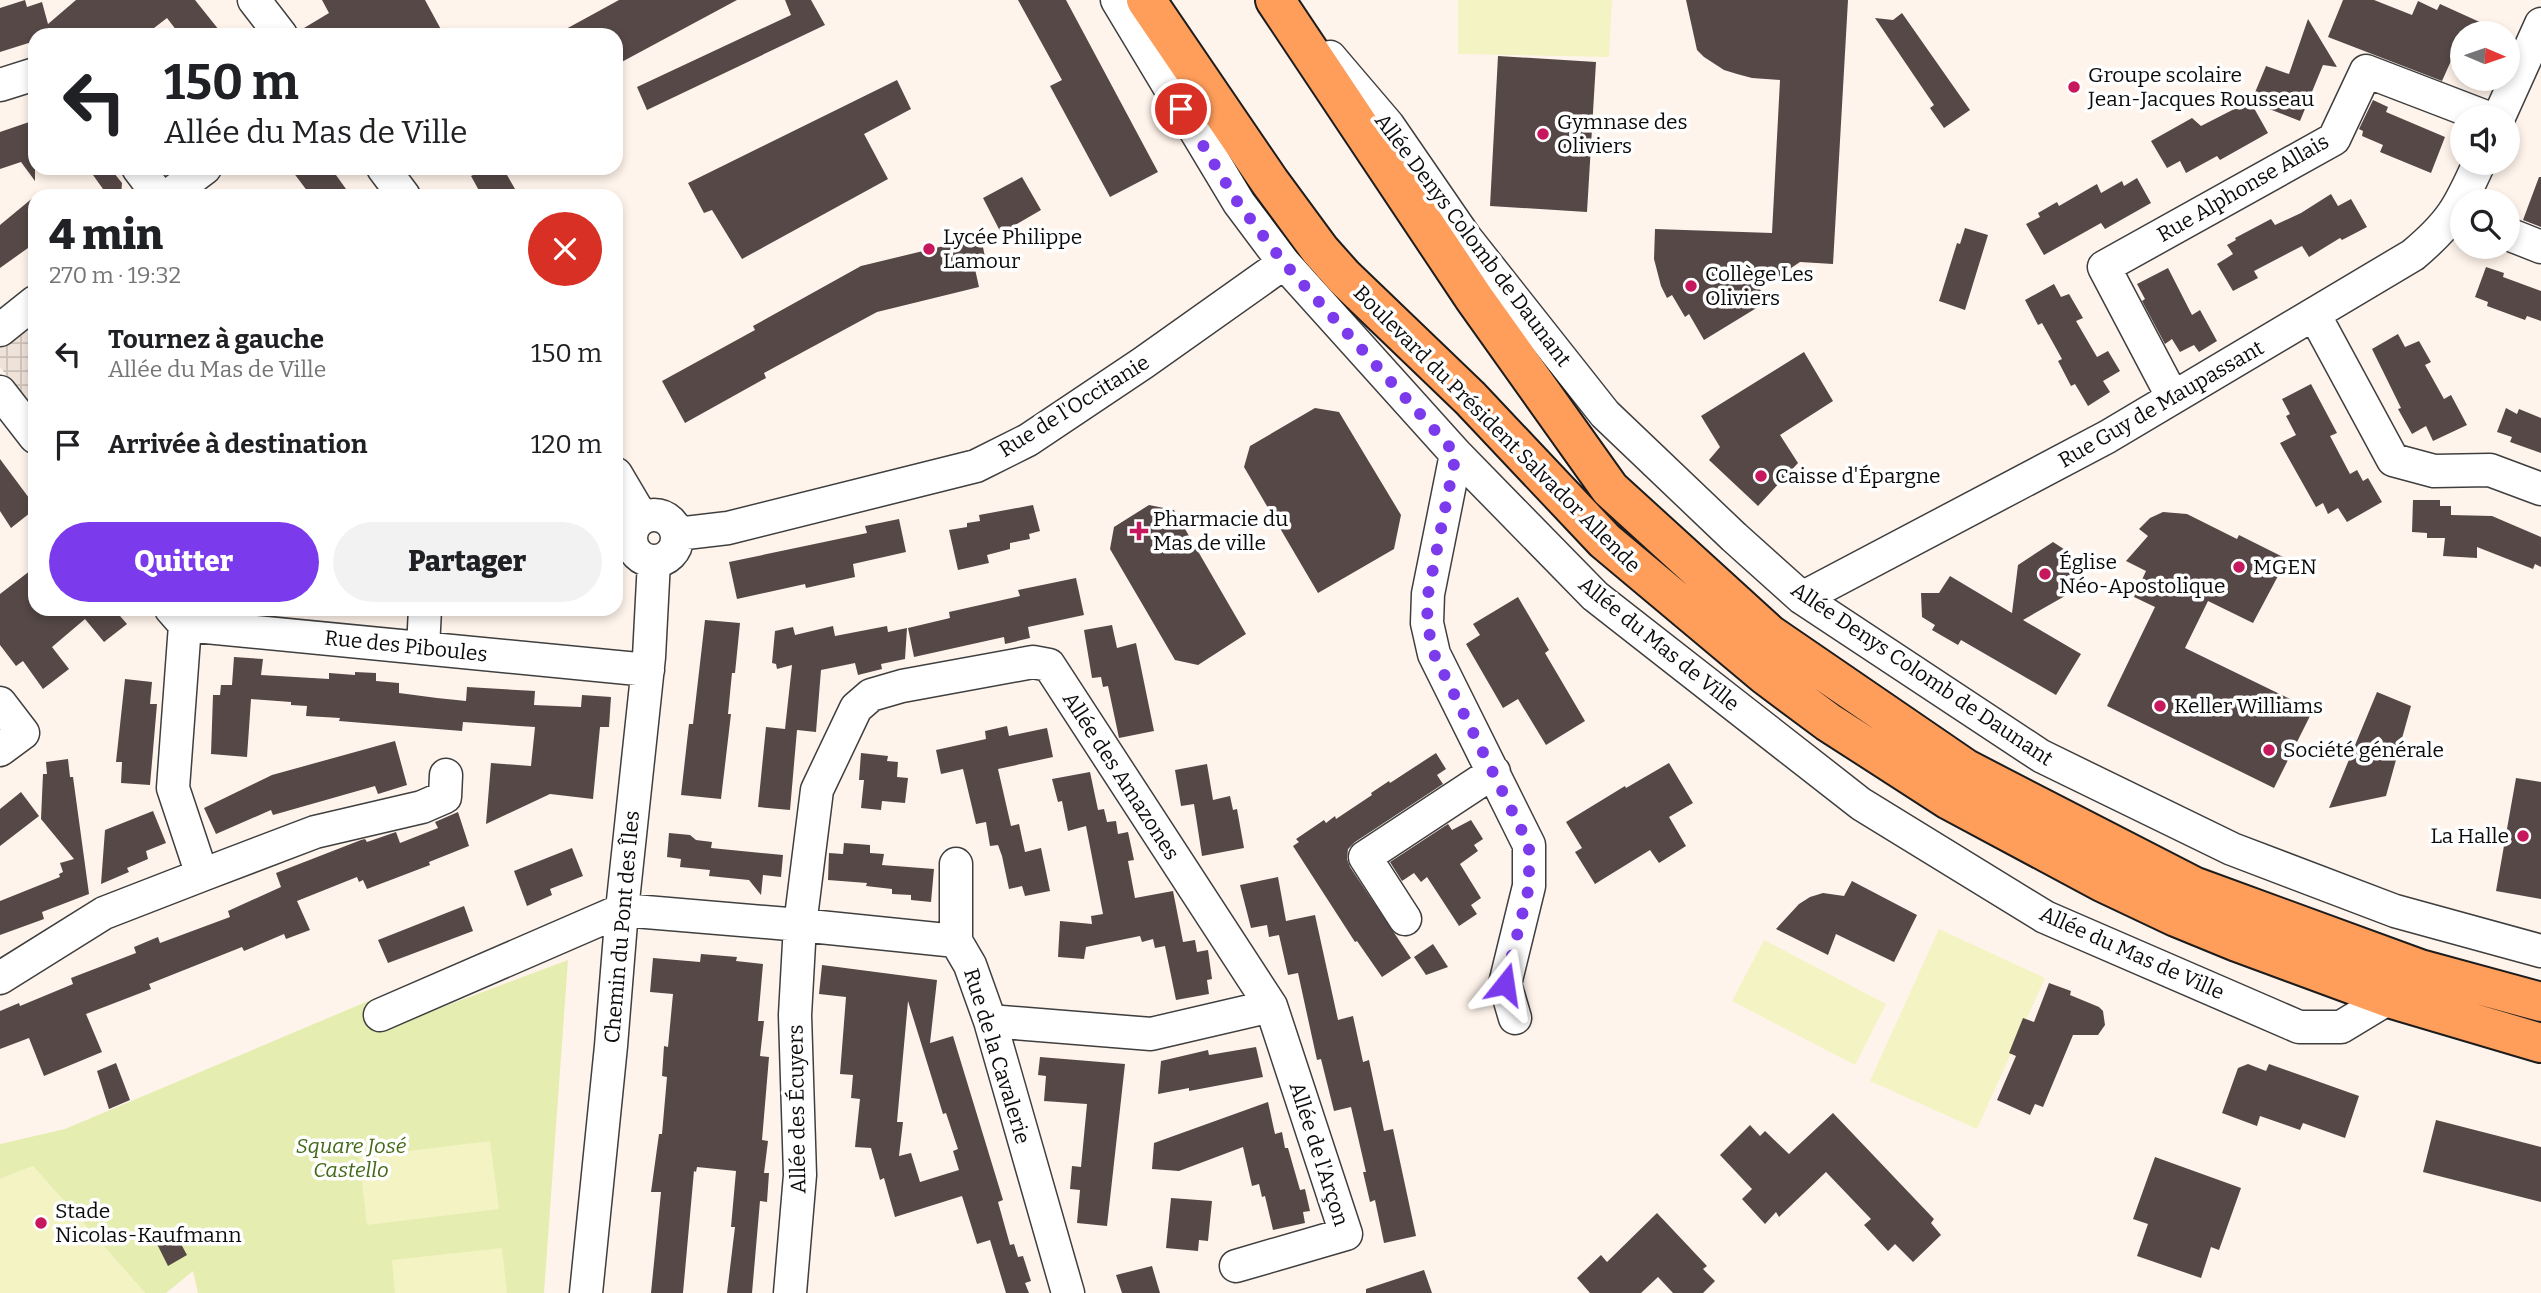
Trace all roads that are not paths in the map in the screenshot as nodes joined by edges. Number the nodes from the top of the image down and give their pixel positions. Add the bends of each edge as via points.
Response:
1 (254, 0) edge
2 (1117, 0) edge
3 (1146, 0) edge
4 (1276, 0) edge
5 (1285, 0) edge
6 (2541, 24) edge
7 (276, 28) edge
8 (28, 76) edge
9 (0, 85) edge
10 (2455, 105) edge
11 (2504, 105) edge
12 (196, 175) edge
13 (177, 189) edge
14 (2450, 223) edge
15 (2520, 239) edge
16 (2541, 247) edge
17 (1284, 263) junction
18 (28, 308) edge
19 (2314, 314) junction
20 (0, 330) edge
21 (0, 392) edge
22 (2172, 396) junction
23 (28, 428) edge
24 (1456, 454) junction
25 (623, 486) edge
26 (2541, 489) edge
27 (642, 519) junction
28 (677, 534) junction
29 (654, 561) junction
30 (1802, 598) junction
31 (425, 616) edge
32 (178, 617) edge
33 (423, 648) junction
34 (648, 670) junction
35 (0, 703) edge
36 (0, 750) edge
37 (1494, 772) junction
38 (446, 775) dead end
39 (956, 864) dead end
40 (202, 876) junction
41 (622, 910) junction
42 (1405, 919) dead end
43 (800, 925) junction
44 (956, 941) junction
45 (2541, 951) edge
46 (0, 978) edge
47 (2389, 998) junction
48 (2541, 1002) edge
49 (1271, 1006) junction
50 (380, 1015) dead end
51 (1515, 1018) dead end
52 (990, 1021) junction
53 (2541, 1043) edge
54 (1236, 1266) dead end
55 (586, 1293) edge
56 (790, 1293) edge
57 (1068, 1293) edge

1 - 7 street
2 - 17 street, Allée du Mas de Ville via 1238,203
3 - 47 main road, Boulevard du Président Salvador Allende via 1270,182 1336,268 1478,406 1605,541 1765,675 1892,765 2021,841 2176,917
4 - 48 main road, Boulevard du Président Salvador Allende via 1474,298 1610,489 1769,634 1966,769 2193,886 2420,969
5 - 30 street, Allée Denys Colomb de Daunant via 1388,125 1465,237 1605,414
6 - 11 street
8 - 9 street
10 - 22 street, Rue Alphonse Allais via 2366,71 2334,139 2104,267
12 - 13 street
14 - 19 street, Rue Guy de Maupassant via 2413,255
15 - 16 street
17 - 24 street, Allée du Mas de Ville
17 - 28 street, Rue de l'Occitanie via 1028,440 976,466 728,528
18 - 20 street
19 - 22 street, Rue Guy de Maupassant
19 - 26 street via 2393,460 2434,471 2490,470
21 - 23 street
22 - 30 street, Rue Guy de Maupassant via 2061,462
24 - 37 street via 1428,594 1427,623 1434,654
24 - 47 street, Allée du Mas de Ville via 1605,605 1861,804 2045,917 2299,1027 2341,1027
25 - 27 street
27 - 28 street via 654,514 667,518
27 - 29 street via 633,528 633,548
28 - 29 street via 669,556
29 - 34 street, Chemin du Pont des Îles
30 - 45 street, Allée Denys Colomb de Daunant via 2041,756 2232,849 2395,911
31 - 33 street
32 - 33 street, Rue des Piboules
32 - 40 street via 173,788
33 - 34 street, Rue des Piboules
34 - 41 street, Chemin du Pont des Îles
35 - 36 street via 23,733
37 - 42 street via 1365,857
37 - 51 street via 1529,845 1529,887 1505,984
38 - 40 street via 444,797 422,807 315,832
39 - 44 street
40 - 46 street via 104,913
41 - 43 street, Rue de la Cavalerie
41 - 50 street
41 - 55 street, Chemin du Pont des Îles
43 - 44 street, Rue de la Cavalerie
43 - 49 street, Allée des Amazones via 817,790 856,708 872,695 902,686 1033,662 1049,665
43 - 56 street, Allée des Écuyers via 795,1015 800,1175
44 - 52 street, Rue de la Cavalerie
47 - 53 main road, Boulevard du Président Salvador Allende
49 - 52 street via 1151,1034
49 - 54 street, Allée de l'Arçon via 1346,1234
52 - 57 street, Rue de la Cavalerie

